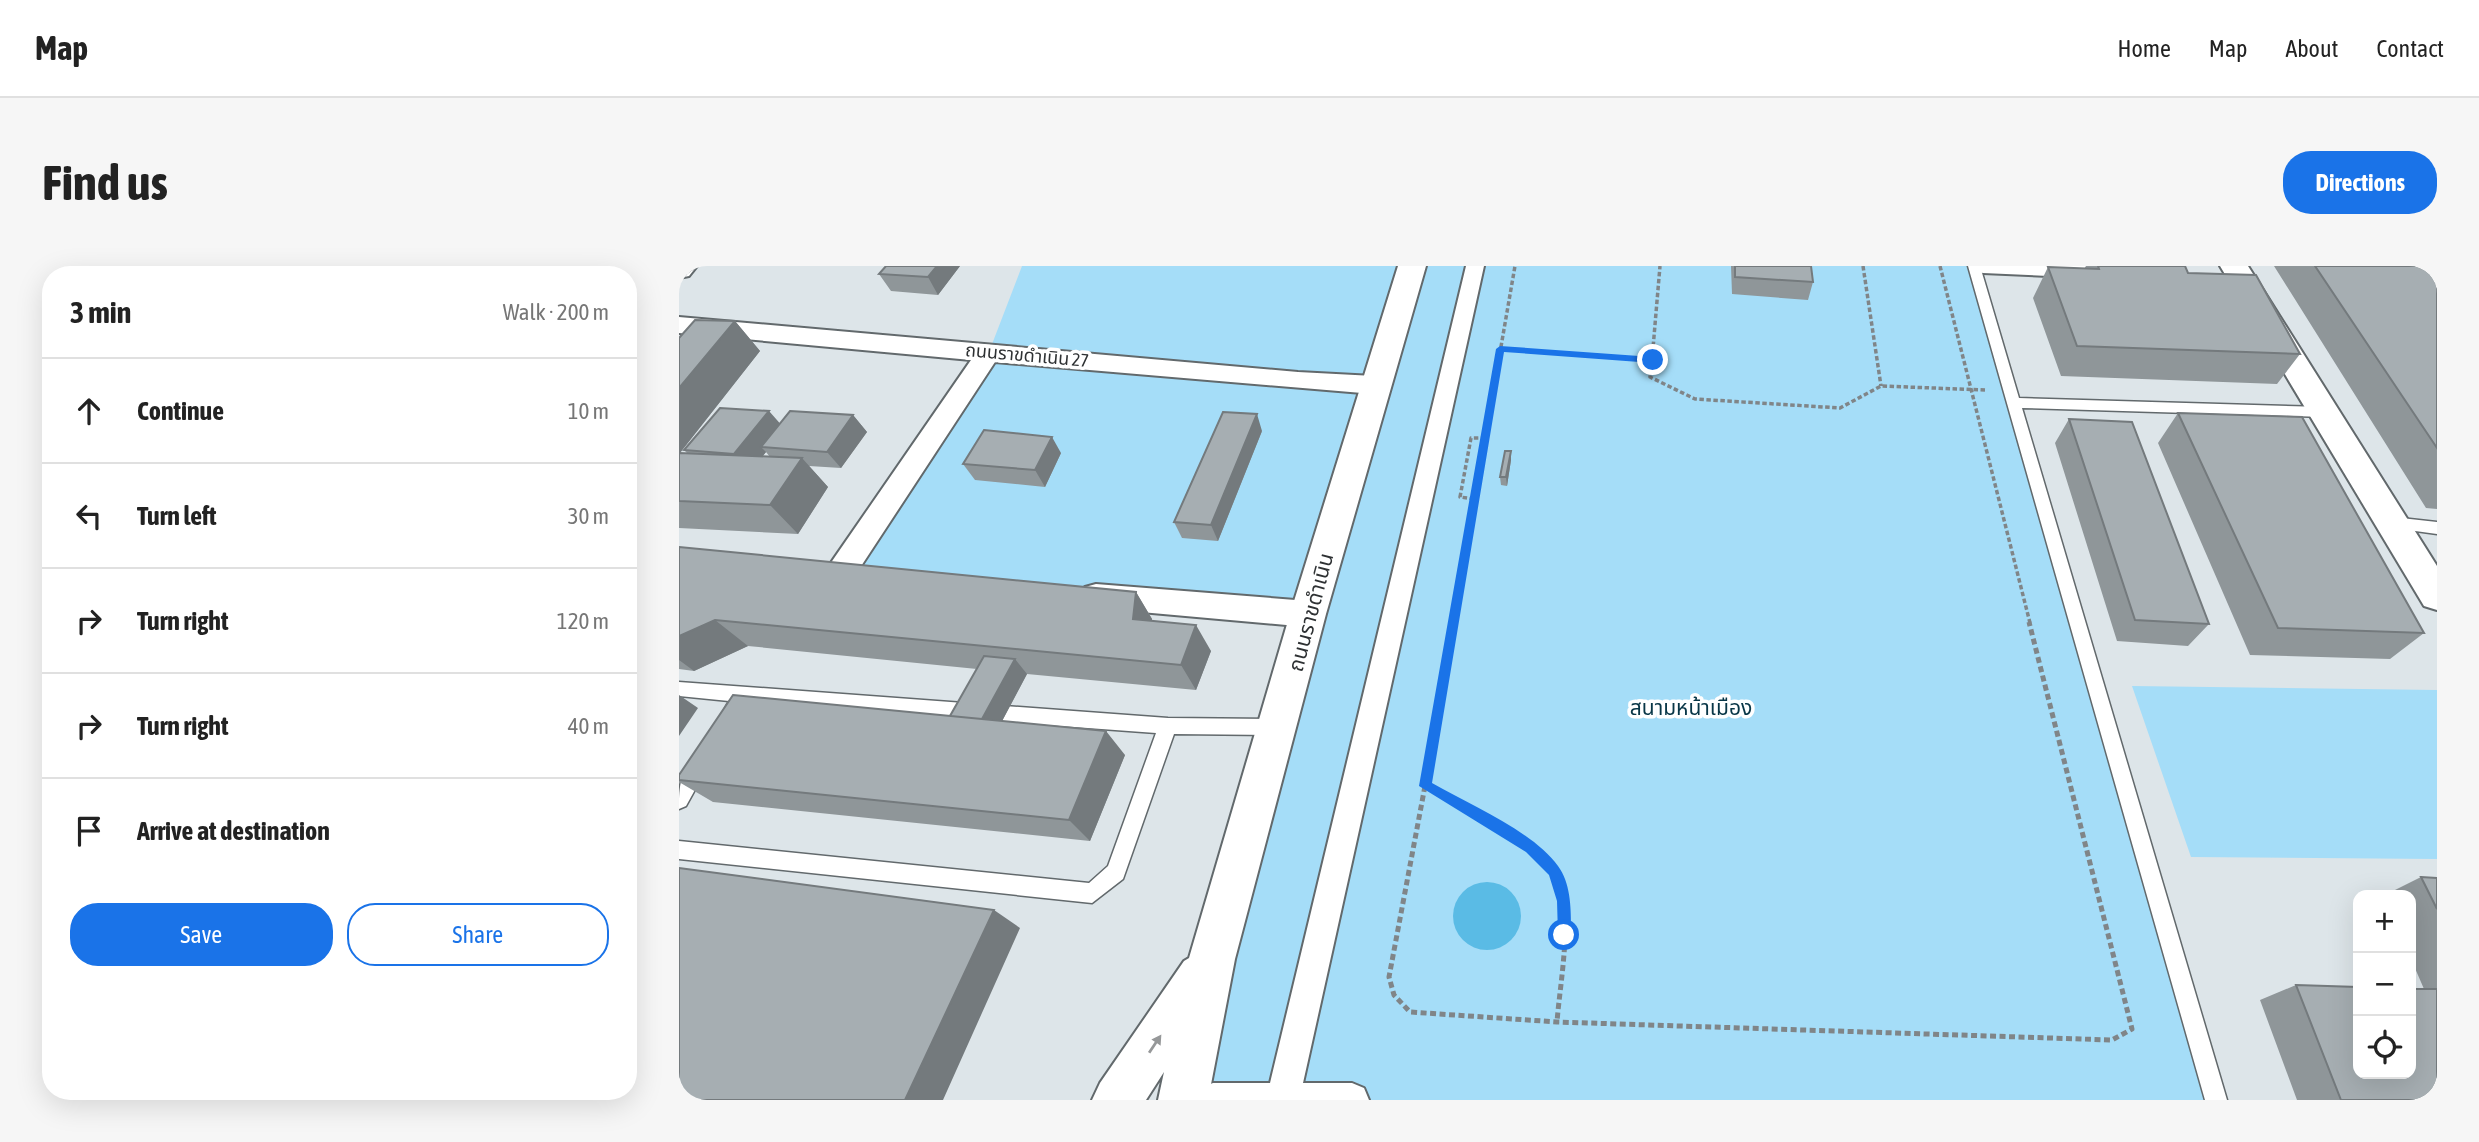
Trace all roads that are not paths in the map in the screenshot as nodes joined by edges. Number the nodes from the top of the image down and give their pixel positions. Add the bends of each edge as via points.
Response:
1 (683, 266) edge
2 (1412, 266) edge
3 (1475, 266) edge
4 (1974, 266) edge
5 (1983, 266) edge
6 (679, 271) edge
7 (2119, 272) edge
8 (2230, 273) edge
9 (679, 325) edge
10 (989, 352) junction
11 (1374, 385) junction
12 (2012, 397) junction
13 (2324, 412) junction
14 (2392, 523) junction
15 (2437, 528) edge
16 (806, 573) edge
17 (839, 575) junction
18 (878, 579) edge
19 (1063, 594) edge
20 (2437, 596) edge
21 (1308, 614) junction
22 (679, 689) edge
23 (743, 695) junction
24 (1168, 726) junction
25 (1279, 727) junction
26 (721, 730) edge
27 (707, 753) edge
28 (679, 800) edge
29 (679, 850) edge
30 (1212, 959) junction
31 (1283, 1098) junction
32 (1117, 1100) edge
33 (1183, 1100) edge
34 (1213, 1100) edge
35 (1352, 1100) edge
36 (2216, 1100) edge

1 - 6 main road
2 - 11 main road, ถนนราขดำเนิน
3 - 31 street
4 - 12 lane
5 - 7 street
8 - 13 main road
9 - 10 street, ถนนราขดำเนิน 27
10 - 11 street, ถนนราขดำเนิน 27
10 - 17 street
11 - 21 main road, ถนนราขดำเนิน
12 - 13 lane
12 - 36 lane
13 - 14 main road
14 - 15 lane
14 - 20 main road
16 - 17 street
17 - 18 street
19 - 21 street
21 - 25 main road, ถนนราขดำเนิน
22 - 23 lane
23 - 24 lane
23 - 26 lane
24 - 25 lane
24 - 29 lane via 1116,872 1092,894
25 - 30 main road, ถนนราขดำเนิน
27 - 28 lane
32 -> 30 main road, ถนนราขดำเนิน
30 - 33 main road, ถนนราขดำเนิน
31 - 34 street
31 - 35 street

